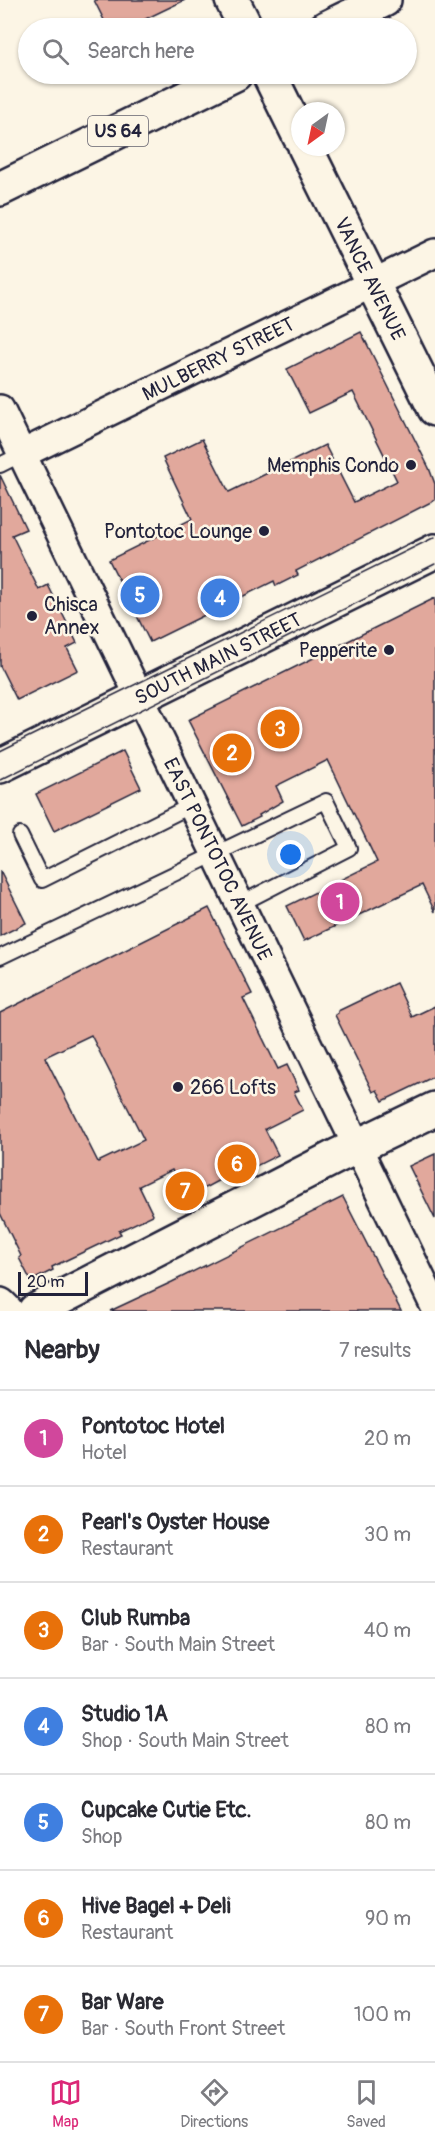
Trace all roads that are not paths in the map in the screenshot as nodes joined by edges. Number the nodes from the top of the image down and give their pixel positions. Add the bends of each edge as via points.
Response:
1 (232, 0) edge
2 (384, 0) edge
3 (241, 18) edge
4 (347, 18) edge
5 (215, 84) edge
6 (274, 84) edge
7 (291, 119) edge
8 (310, 156) edge
9 (0, 189) edge
10 (435, 253) edge
11 (373, 283) junction
12 (0, 409) edge
13 (435, 409) edge
14 (11, 460) edge
15 (435, 551) edge
16 (140, 697) junction
17 (0, 765) edge
18 (192, 805) junction
19 (20, 835) dead end
20 (216, 855) junction
21 (240, 904) junction
22 (0, 957) edge
23 (435, 1109) edge
24 (357, 1146) junction
25 (0, 1305) edge
26 (435, 1307) edge
27 (6, 1311) edge
28 (35, 1311) edge

1 - 3 main road
2 - 4 main road
5 - 9 main road, US 64
6 - 7 main road
8 - 11 main road, VANCE AVENUE
10 - 11 street, MULBERRY STREET
11 - 13 main road, VANCE AVENUE
11 - 14 street, MULBERRY STREET
12 - 14 street, EAST PONTOTOC AVENUE
14 - 16 street, EAST PONTOTOC AVENUE
15 - 16 main road, SOUTH MAIN STREET
16 - 17 main road, SOUTH MAIN STREET
16 - 18 street, EAST PONTOTOC AVENUE
18 - 19 lane via 42,880
18 - 20 street, EAST PONTOTOC AVENUE
20 - 21 street, EAST PONTOTOC AVENUE
20 - 21 lane via 326,801 349,848
20 - 22 lane
21 - 24 street, EAST PONTOTOC AVENUE
23 - 24 main road
24 - 26 street, EAST PONTOTOC AVENUE
24 - 28 main road
25 - 27 main road

